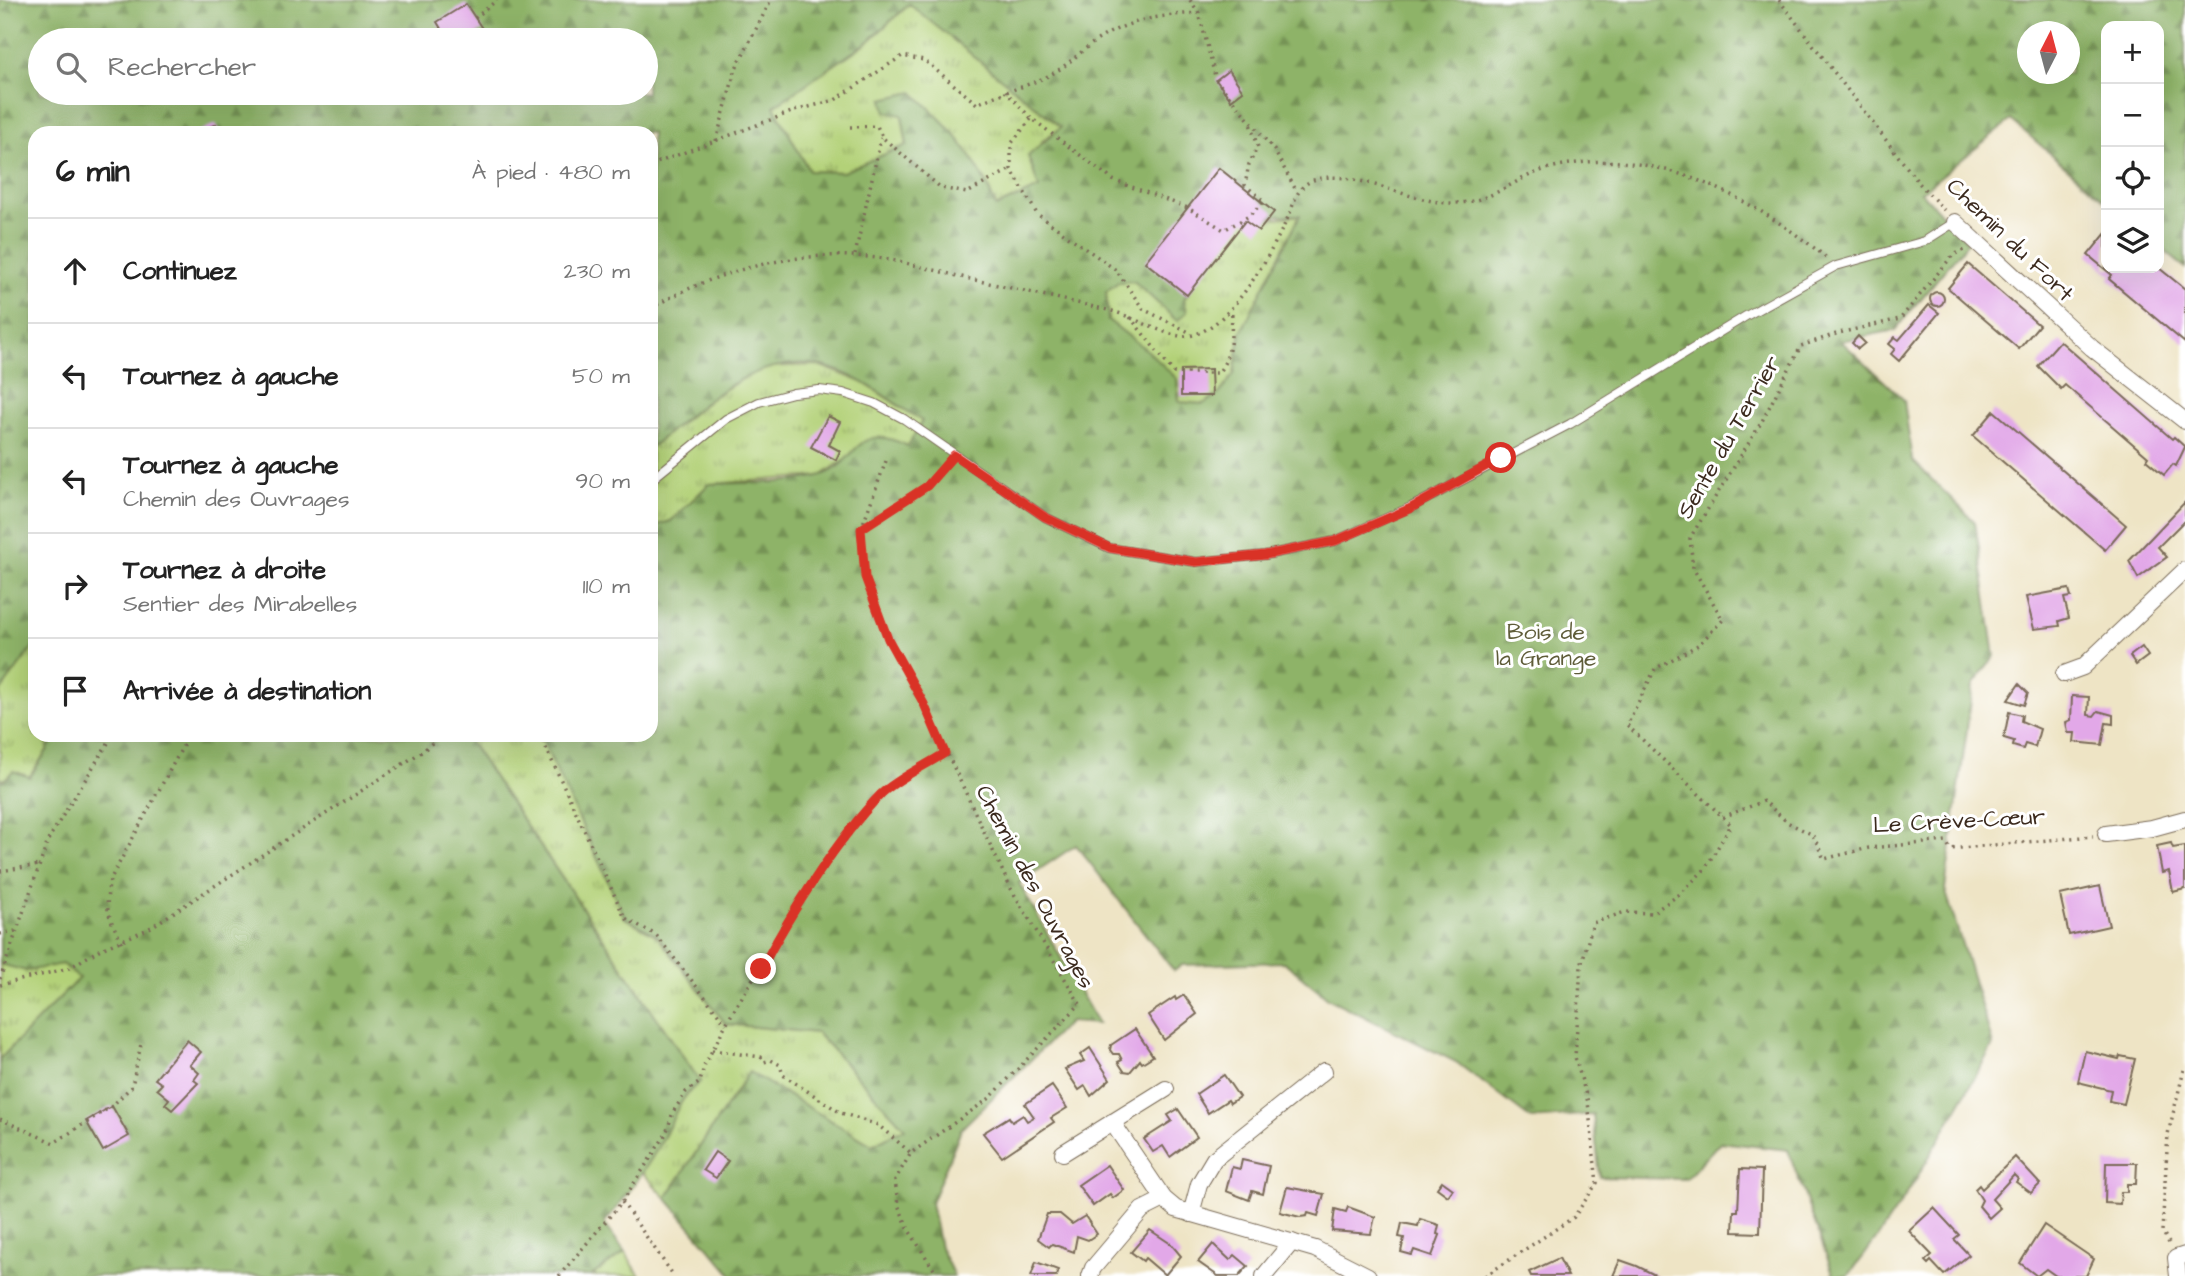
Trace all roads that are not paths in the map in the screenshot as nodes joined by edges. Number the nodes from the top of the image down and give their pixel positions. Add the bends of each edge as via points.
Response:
1 (1955, 222) joint
2 (2185, 421) edge
3 (658, 474) edge
4 (2185, 570) edge
5 (2064, 674) dead end
6 (2185, 819) edge
7 (2106, 834) road end
8 (1324, 1070) dead end
9 (1166, 1088) dead end
10 (1112, 1122) junction
11 (1063, 1153) dead end
12 (1164, 1199) junction
13 (1191, 1214) junction
14 (1292, 1242) junction
15 (2181, 1256) edge
16 (1090, 1276) edge
17 (1264, 1276) edge
18 (1368, 1276) edge
19 (2178, 1276) edge

1 - 2 street, Chemin du Fort via 2092,348
1 - 3 lane via 1925,242 1836,266 1570,424 1411,508 1335,541 1265,555 1196,562 1110,548 1045,517 904,419 843,393 819,390 759,402 688,448
4 - 5 street via 2083,667
6 - 7 street
8 - 13 street via 1214,1159 1199,1184
9 - 10 street
10 - 11 street
10 - 12 street
12 - 13 street
12 - 16 street via 1142,1210
13 - 14 street
14 - 17 street
14 - 18 street
15 - 19 street

